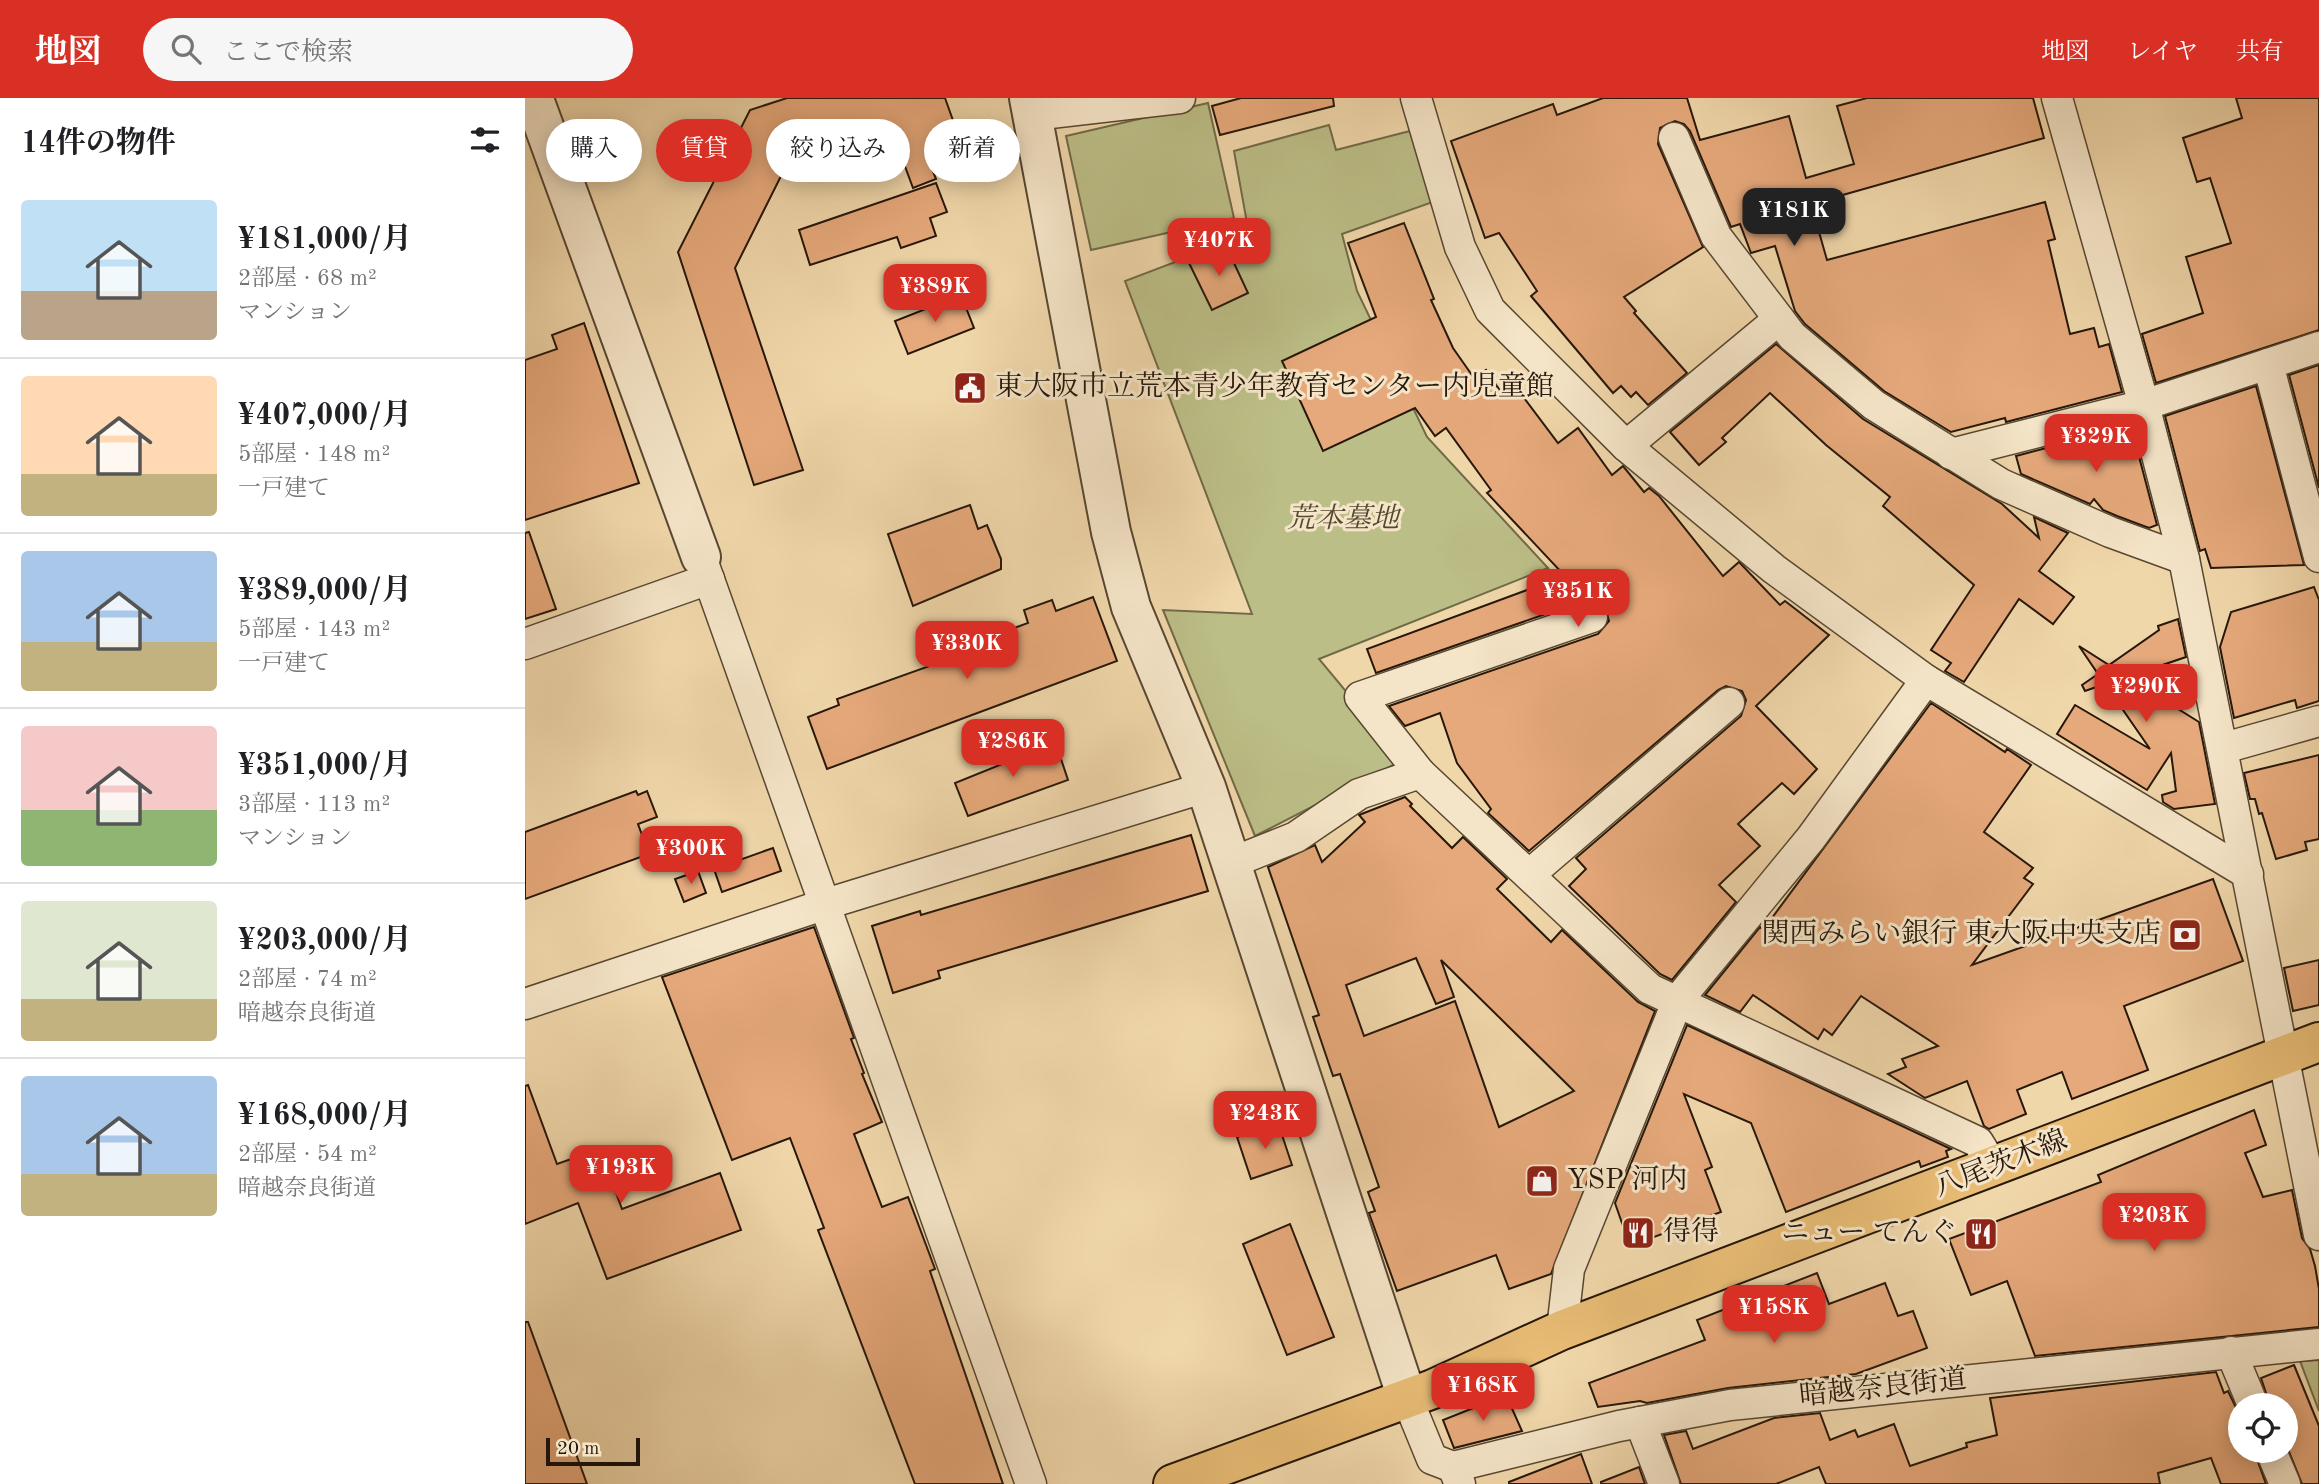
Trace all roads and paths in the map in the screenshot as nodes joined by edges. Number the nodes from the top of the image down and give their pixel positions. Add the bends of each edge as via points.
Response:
1 (1180, 98) edge
2 (1416, 98) edge
3 (2057, 98) edge
4 (535, 101) edge
5 (1031, 106) edge
6 (1674, 138) dead end
7 (1779, 319) junction
8 (2319, 347) edge
9 (2269, 364) junction
10 (2144, 405) junction
11 (1626, 446) junction
12 (1951, 454) junction
13 (2314, 518) edge
14 (2319, 557) edge
15 (2184, 559) junction
16 (705, 568) junction
17 (1592, 617) dead end
18 (525, 644) edge
19 (1926, 680) junction
20 (1729, 703) dead end
21 (2319, 721) edge
22 (2224, 748) junction
23 (1420, 773) junction
24 (1206, 787) junction
25 (1231, 863) junction
26 (1530, 874) junction
27 (2248, 874) junction
28 (826, 904) junction
29 (1678, 1000) junction
30 (525, 1004) edge
31 (2319, 1042) edge
32 (2284, 1057) junction
33 (1994, 1168) junction
34 (2319, 1235) edge
35 (1562, 1330) junction
36 (2319, 1344) edge
37 (2231, 1352) junction
38 (2248, 1393) edge
39 (1408, 1398) junction
40 (1640, 1422) junction
41 (2276, 1463) edge
42 (1457, 1475) edge
43 (1031, 1484) edge
44 (1173, 1484) edge
45 (1664, 1484) edge
46 (2285, 1484) edge

1 - 5 street
2 - 11 street via 1460,247 1490,310
3 - 10 street
4 - 16 street
5 - 24 street via 1111,532 1131,607
6 - 7 street via 1716,236
7 - 11 street
7 - 12 street via 1792,336 1874,405
8 - 9 street
9 - 10 street
9 - 13 street
10 - 12 street
10 - 15 street
11 - 19 street via 1774,569
12 - 15 street via 2001,484
13 - 14 street
15 - 22 street
16 - 18 street
16 - 28 street
17 - 23 street via 1360,697
19 - 27 street
19 - 29 street via 1811,838
20 - 26 street
21 - 22 street
22 - 27 street
23 - 25 street via 1359,794 1296,837
23 - 26 street
24 - 25 street
24 - 28 street
25 - 39 street
26 - 29 street via 1650,989
27 - 32 street
28 - 30 street
28 - 43 street
29 - 33 street via 1978,1142
29 - 35 street via 1569,1269
31 - 32 main road, 八尾茨木線
32 - 33 main road, 八尾茨木線
32 - 34 street
33 - 35 main road, 八尾茨木線
35 - 39 main road, 八尾茨木線
36 - 37 street, 暗越奈良街道
37 - 38 street
37 - 40 street, 暗越奈良街道 via 1730,1405
39 - 42 street via 1432,1459
39 - 44 main road, 八尾茨木線
40 - 42 street, 暗越奈良街道
40 - 45 street
41 - 46 street

